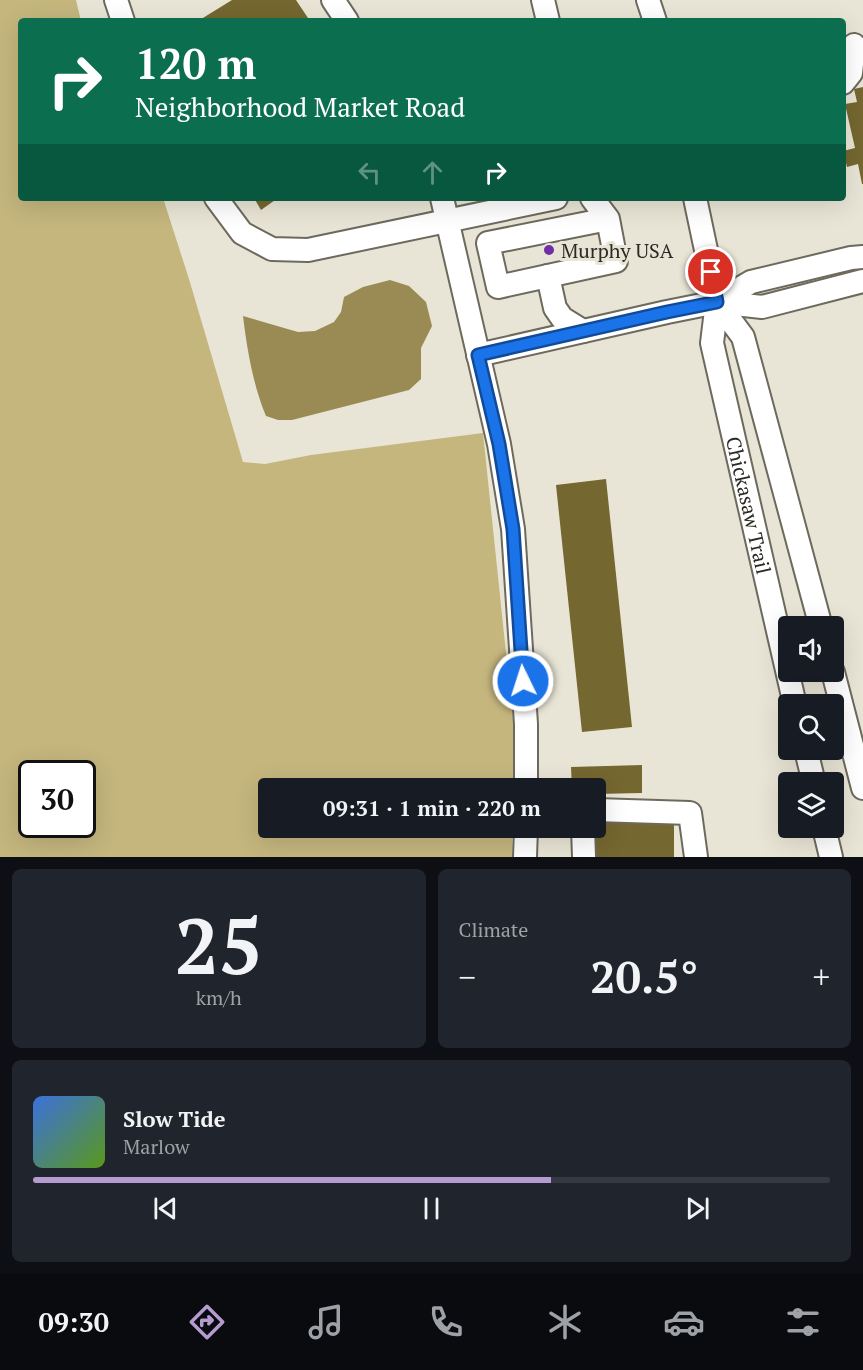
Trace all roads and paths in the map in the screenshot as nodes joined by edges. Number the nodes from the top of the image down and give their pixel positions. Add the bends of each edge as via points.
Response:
1 (116, 0) edge
2 (333, 0) edge
3 (543, 0) edge
4 (648, 0) edge
5 (122, 18) edge
6 (345, 18) edge
7 (547, 18) edge
8 (654, 18) edge
9 (854, 45) dead end
10 (846, 79) edge
11 (218, 201) edge
12 (443, 201) edge
13 (542, 201) edge
14 (594, 201) edge
15 (696, 201) edge
16 (482, 214) junction
17 (608, 219) junction
18 (448, 221) junction
19 (488, 243) junction
20 (863, 257) edge
21 (548, 276) junction
22 (863, 281) edge
23 (717, 302) junction
24 (583, 331) junction
25 (478, 355) junction
26 (818, 616) edge
27 (836, 682) edge
28 (792, 694) edge
29 (526, 778) edge
30 (863, 788) edge
31 (606, 810) edge
32 (526, 838) edge
33 (583, 838) edge
34 (826, 838) edge
35 (525, 857) edge
36 (584, 857) edge
37 (696, 857) edge
38 (831, 857) edge

1 - 5 street
2 - 6 street
3 - 7 street
4 - 8 street
9 - 10 street via 851,73
11 - 18 street via 242,233 272,249 308,250
12 - 18 street
13 - 16 street
14 - 17 street
15 - 23 street, Chickasaw Trail
16 - 18 street
16 - 19 street
17 - 19 street
17 - 21 street via 616,261
18 - 25 street
19 - 21 street via 498,287
20 - 23 street via 751,282
21 - 24 street via 555,308 562,318
22 - 23 street via 762,307
23 - 24 street
23 - 26 street, Chickasaw Trail via 743,337
23 - 28 street, Chickasaw Trail via 712,343
24 - 25 street
25 - 29 street via 499,444 513,529
27 - 30 street
31 - 37 street via 690,813
32 - 35 street
33 - 36 street
34 - 38 street

